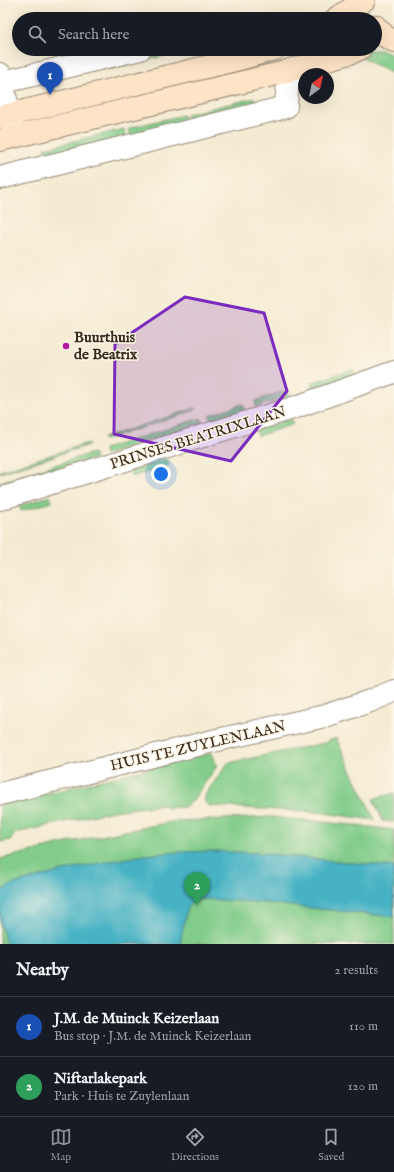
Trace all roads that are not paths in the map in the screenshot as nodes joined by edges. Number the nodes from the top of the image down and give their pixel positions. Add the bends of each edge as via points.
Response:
1 (365, 0) edge
2 (347, 12) edge
3 (368, 12) edge
4 (109, 56) edge
5 (250, 56) edge
6 (338, 56) edge
7 (292, 69) junction
8 (1, 80) edge
9 (5, 116) edge
10 (7, 138) edge
11 (0, 178) edge
12 (394, 372) edge
13 (0, 499) edge
14 (394, 691) edge
15 (0, 794) edge

1 - 2 main road
1 - 3 main road
4 - 8 street
5 - 9 main road
6 - 7 main road
7 - 10 main road
7 - 11 street via 286,91 286,107
8 - 9 street
9 - 10 street
12 - 13 street, PRINSES BEATRIXLAAN via 296,407
14 - 15 street, HUIS TE ZUYLENLAAN via 325,716

